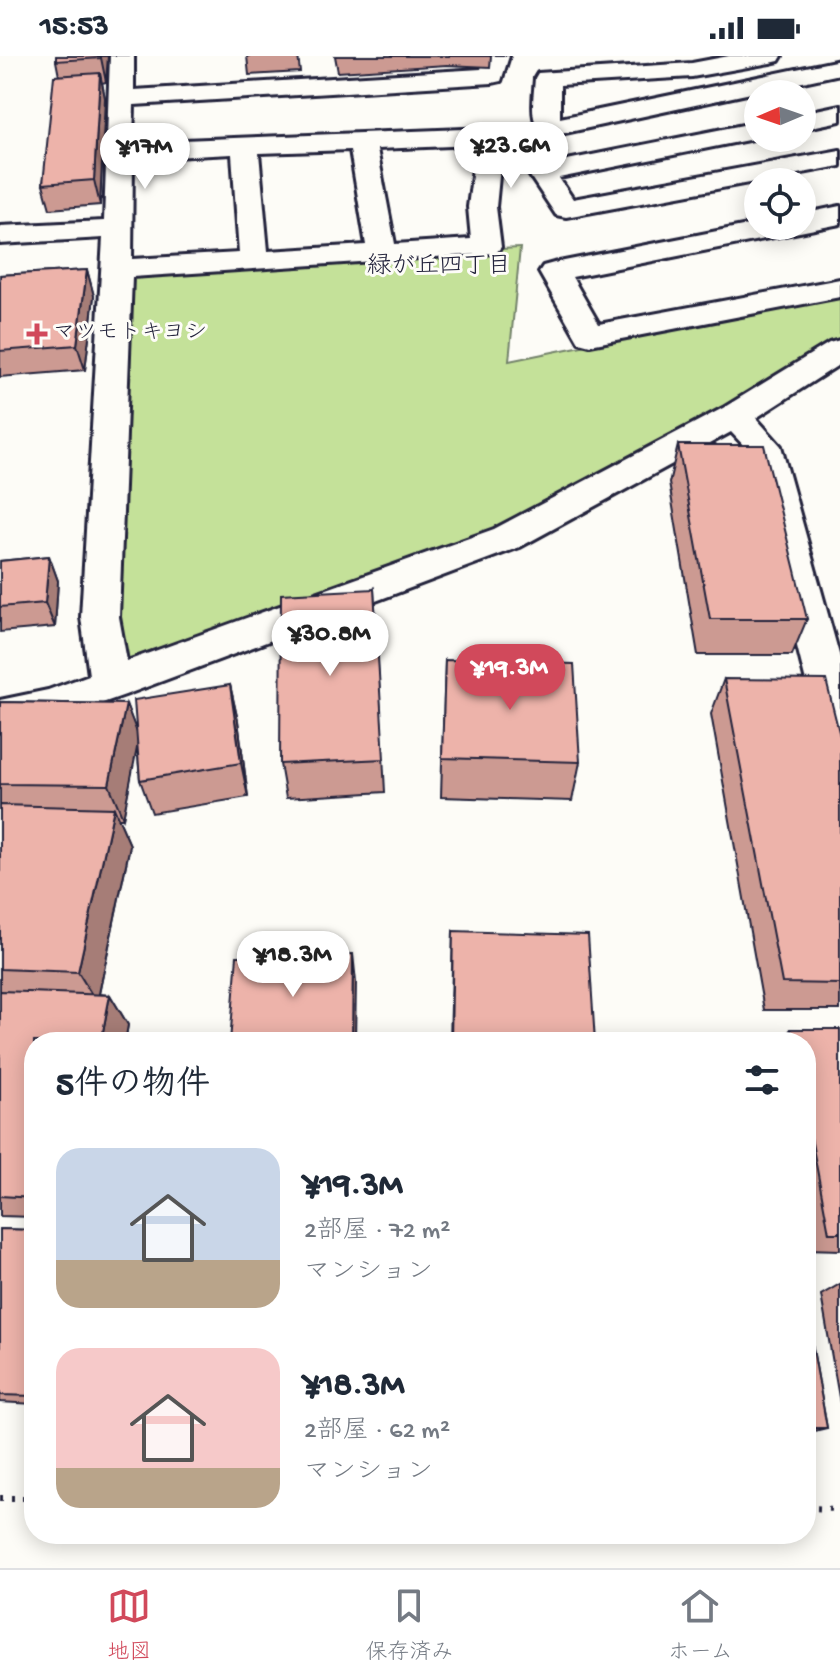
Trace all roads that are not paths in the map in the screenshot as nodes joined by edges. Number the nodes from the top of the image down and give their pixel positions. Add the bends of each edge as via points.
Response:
1 (122, 56) edge
2 (319, 56) edge
3 (497, 56) edge
4 (770, 56) edge
5 (840, 67) edge
6 (326, 86) junction
7 (121, 98) junction
8 (840, 113) edge
9 (816, 118) edge
10 (744, 133) edge
11 (362, 141) junction
12 (245, 146) junction
13 (120, 151) junction
14 (840, 158) edge
15 (840, 215) edge
16 (816, 220) edge
17 (118, 229) junction
18 (744, 234) edge
19 (0, 235) edge
20 (382, 253) junction
21 (254, 260) junction
22 (117, 269) junction
23 (840, 288) edge
24 (840, 350) edge
25 (735, 416) junction
26 (832, 672) edge
27 (111, 684) junction
28 (0, 716) edge
29 (840, 734) edge

1 - 7 street
2 - 6 street
3 - 6 street via 492,76
4 - 5 street via 692,70 547,78 547,123 551,128
6 - 7 street
7 - 13 street
8 - 9 street
10 - 14 street via 542,173 566,209
11 - 12 street
11 - 20 street
11 - 20 street via 490,136 482,207 486,247
12 - 13 street
12 - 21 street
13 - 17 street
15 - 16 street
17 - 19 street
17 - 22 street
18 - 23 street via 554,272 590,335
20 - 21 street
21 - 22 street
22 - 27 street via 100,617
24 - 25 street
25 - 26 street via 764,446
25 - 27 street via 507,538
26 - 29 street
27 - 28 street

